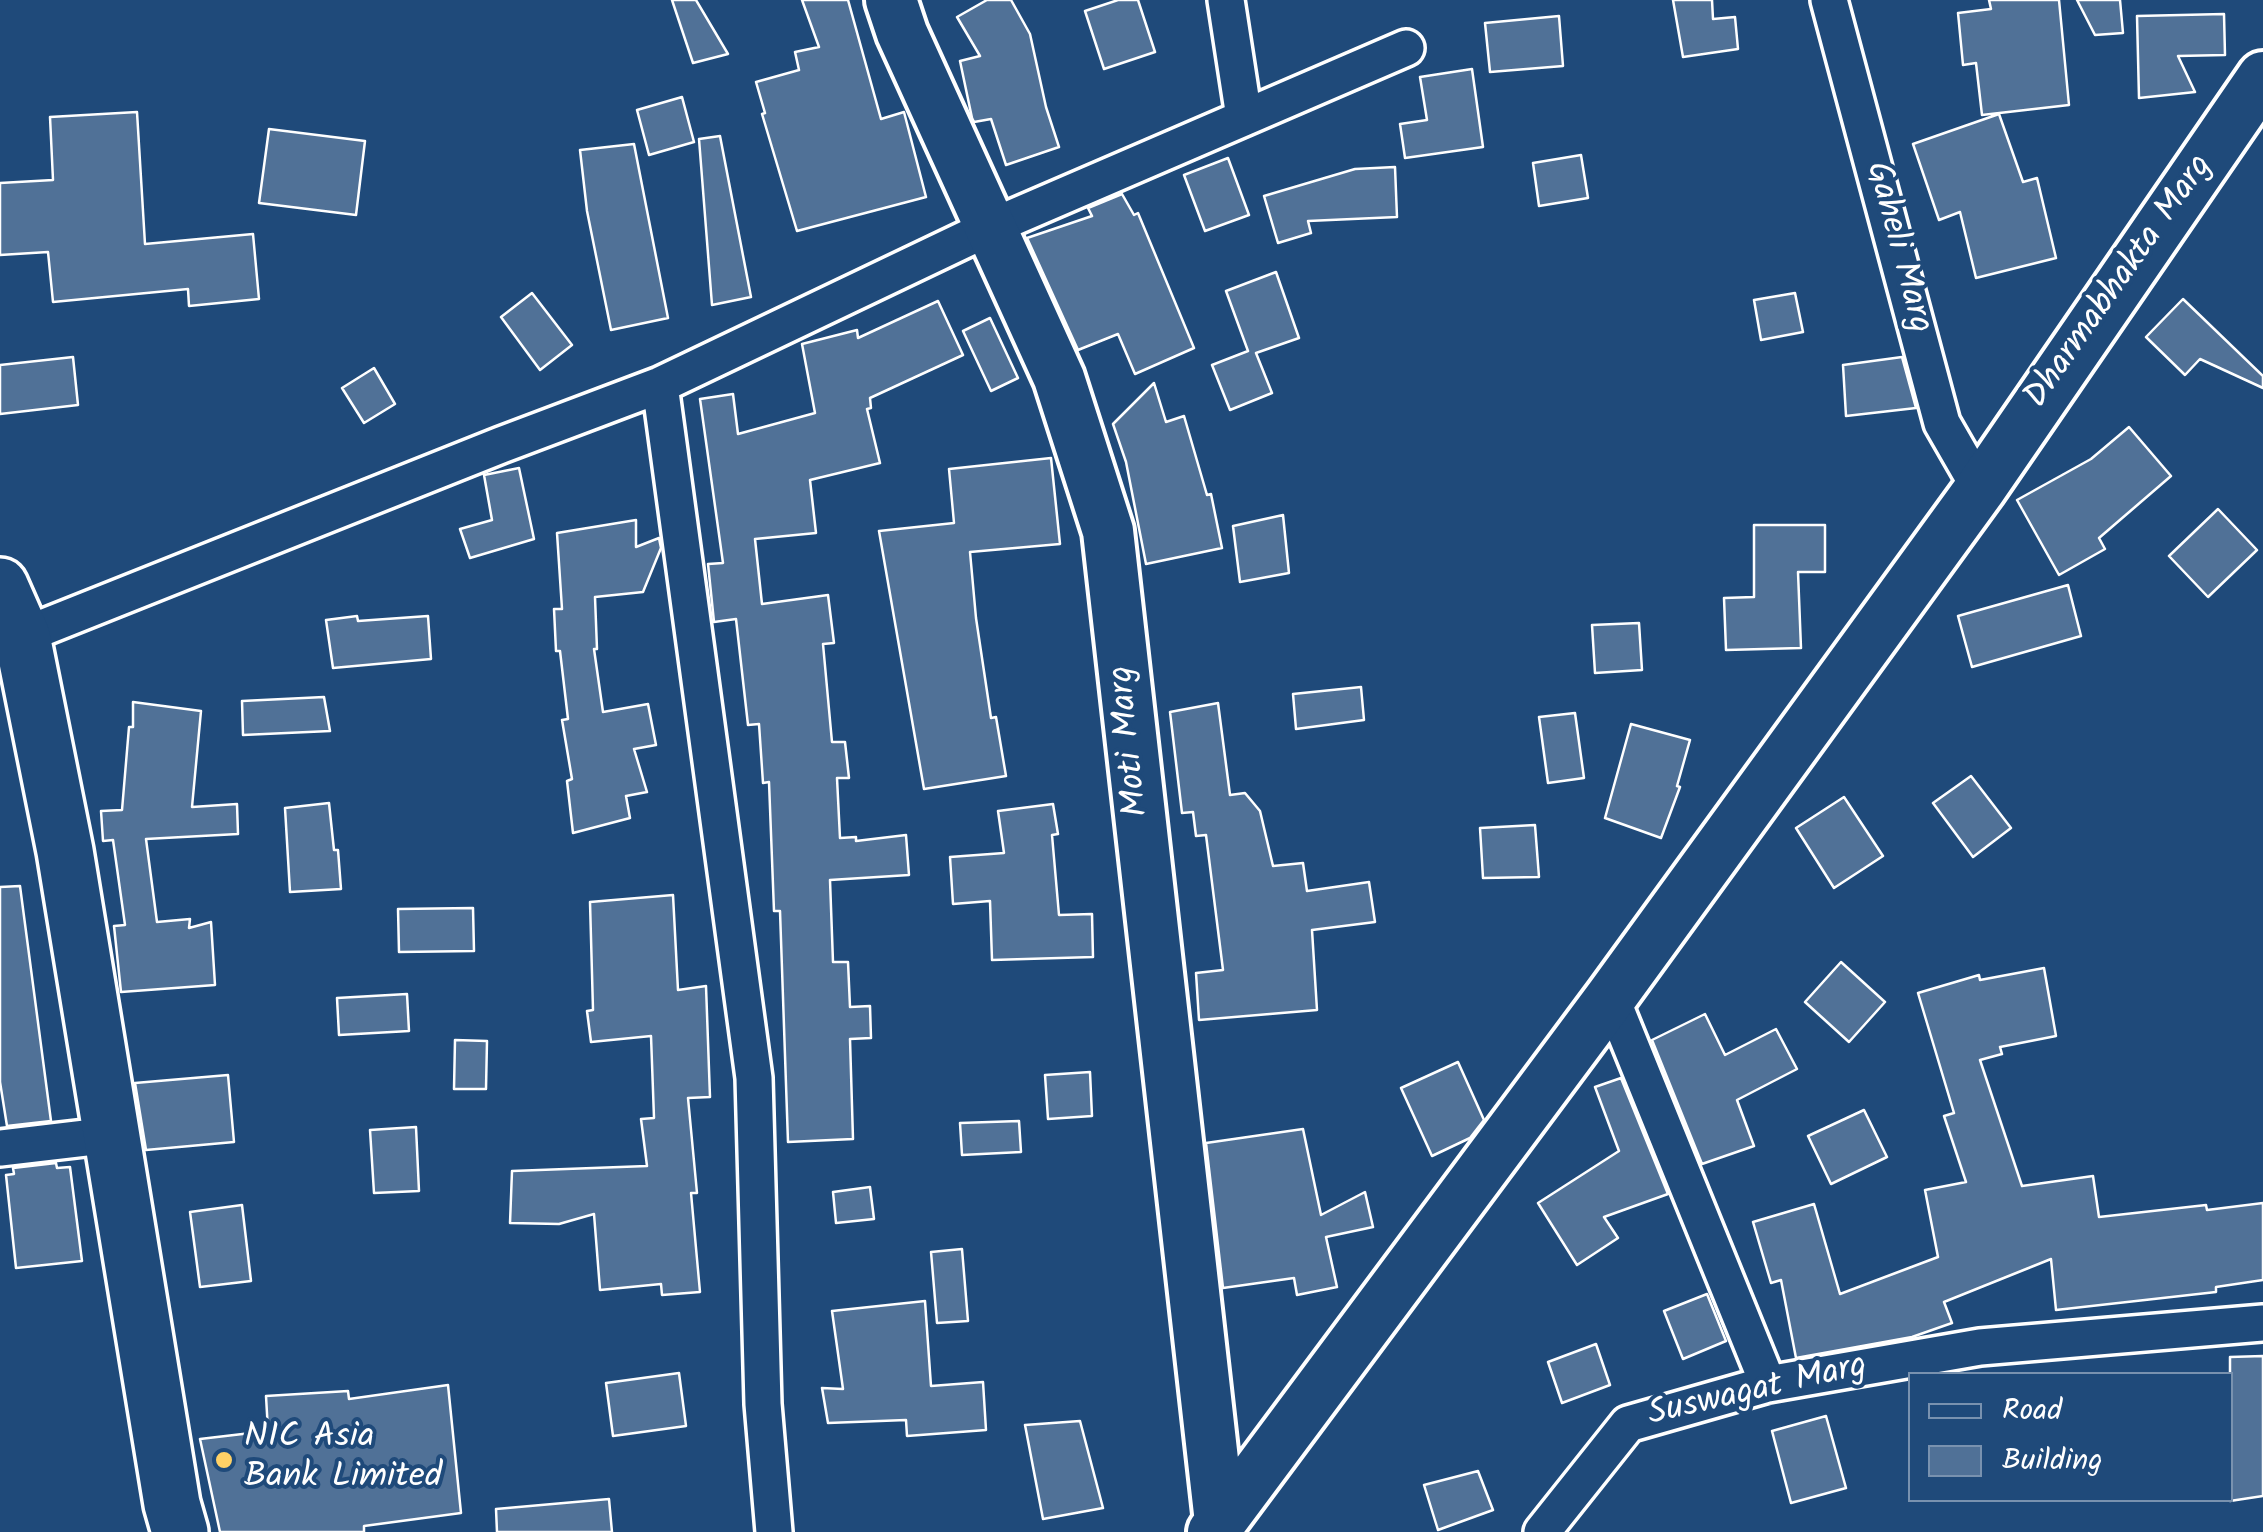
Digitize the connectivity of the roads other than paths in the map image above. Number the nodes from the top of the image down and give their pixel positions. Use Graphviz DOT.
graph roads {
  1 [pos="891,0"];
  2 [pos="1226,0"];
  3 [pos="1829,0"];
  4 [pos="1406,48"];
  5 [pos="2263,77"];
  6 [pos="1244,117"];
  7 [pos="991,227"];
  8 [pos="660,386"];
  9 [pos="1980,489"];
  10 [pos="0,586"];
  11 [pos="11,642"];
  12 [pos="1611,997"];
  13 [pos="111,1136"];
  14 [pos="0,1148"];
  15 [pos="2263,1323"];
  16 [pos="1768,1384"];
  17 [pos="1216,1527"];
  18 [pos="180,1532"];
  19 [pos="774,1532"];
  20 [pos="1542,1532"];
  1 -- 7 [label="street, Moti Marg"];
  2 -- 6 [label="street"];
  3 -- 9 [label="street, Gaheli Marg"];
  4 -- 6 [label="street"];
  5 -- 9 [label="street, Dharmabhakta Marg"];
  6 -- 7 [label="street"];
  7 -- 8 [label="street"];
  7 -- 17 [label="street, Moti Marg"];
  8 -- 11 [label="street"];
  8 -- 19 [label="street"];
  9 -- 12 [label="street, Dharmabhakta Marg"];
  10 -- 11 [label="main road"];
  11 -- 13 [label="main road"];
  12 -- 16 [label="street"];
  12 -- 17 [label="street, Dharmabhakta Marg"];
  13 -- 14 [label="street"];
  13 -- 18 [label="main road"];
  15 -- 16 [label="street, Suswagat Marg"];
  16 -- 20 [label="street, Suswagat Marg"];
}
